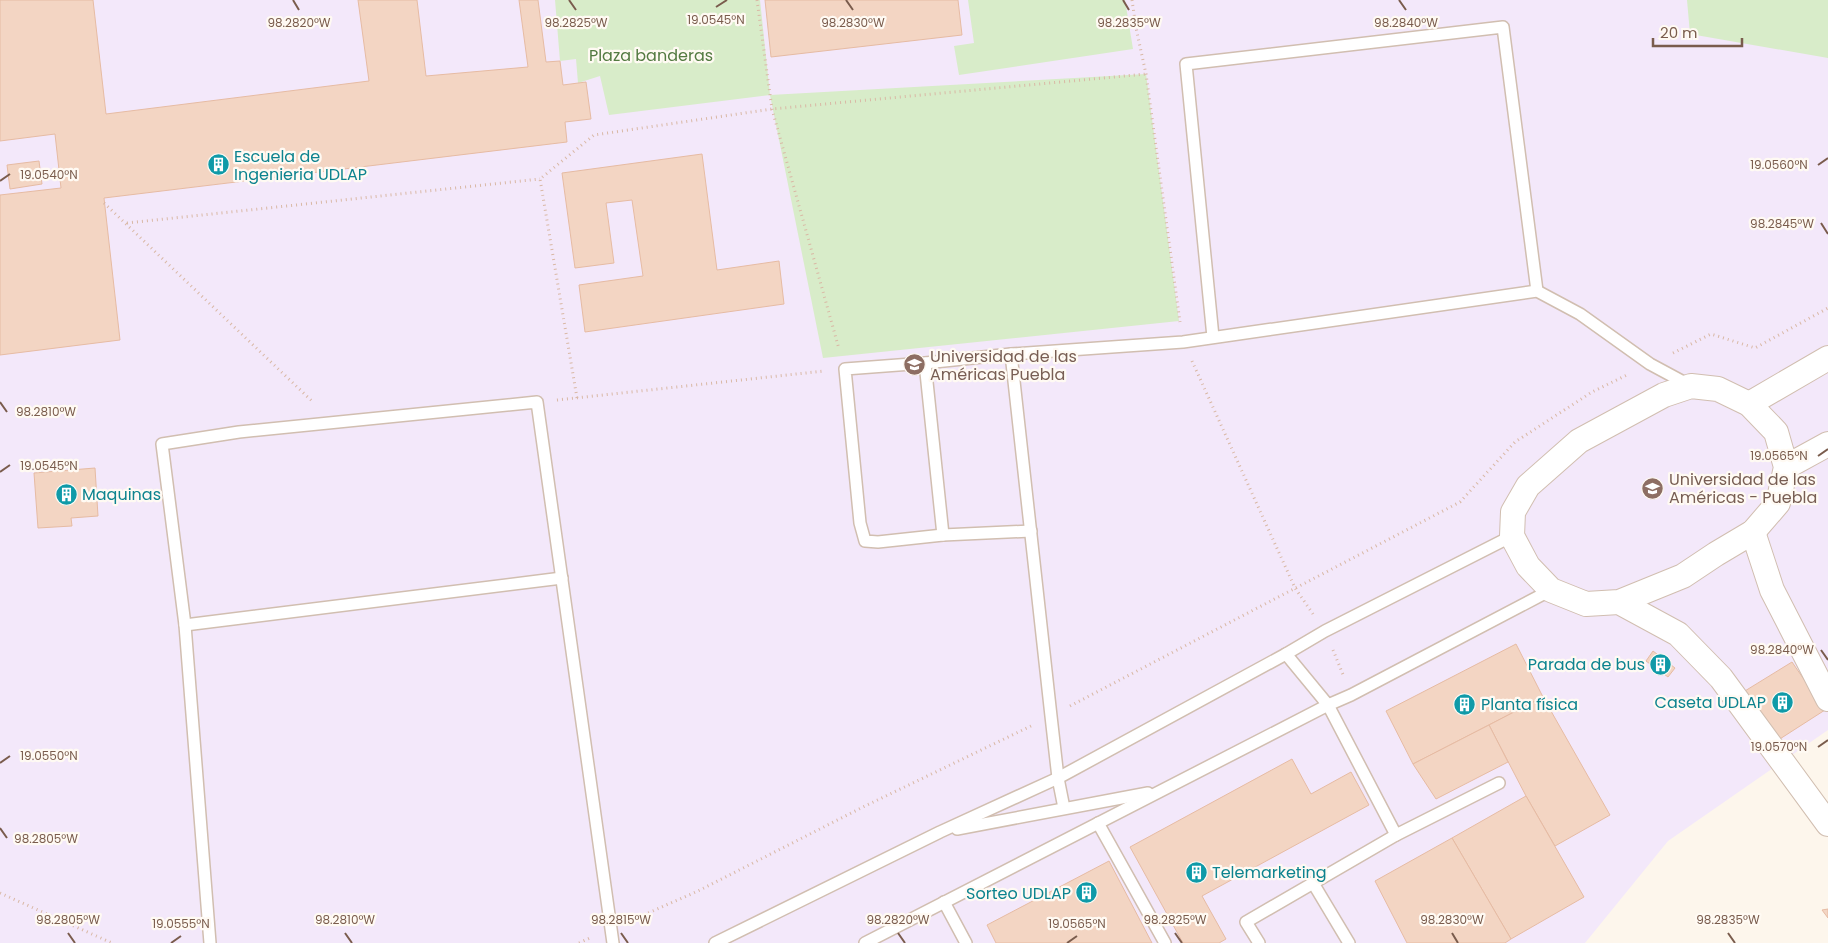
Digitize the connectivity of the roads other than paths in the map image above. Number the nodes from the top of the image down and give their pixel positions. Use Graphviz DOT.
graph roads {
  1 [pos="1537,290"];
  2 [pos="1213,337"];
  3 [pos="1010,354"];
  4 [pos="1828,358"];
  5 [pos="925,363"];
  6 [pos="1690,386"];
  7 [pos="1749,404"];
  8 [pos="1828,444"];
  9 [pos="1786,467"];
  10 [pos="1031,531"];
  11 [pos="1753,532"];
  12 [pos="943,535"];
  13 [pos="1512,536"];
  14 [pos="562,578"];
  15 [pos="1551,590"];
  16 [pos="1620,602"];
  17 [pos="185,625"];
  18 [pos="1286,654"];
  19 [pos="1828,698"];
  20 [pos="1328,705"];
  21 [pos="1058,778"];
  22 [pos="1499,783"];
  23 [pos="1162,790"];
  24 [pos="1064,808"];
  25 [pos="1825,812"];
  26 [pos="1098,823"];
  27 [pos="940,832"];
  28 [pos="1396,835"];
  29 [pos="1313,883"];
  30 [pos="944,902"];
  31 [pos="210,943"];
  32 [pos="613,943"];
  33 [pos="715,943"];
  34 [pos="865,943"];
  35 [pos="966,943"];
  36 [pos="1165,943"];
  37 [pos="1259,943"];
  38 [pos="1349,943"];
  1 -- 2 [label="lane"];
  1 -- 2 [label="lane"];
  1 -- 6 [label="lane"];
  2 -- 3 [label="lane"];
  3 -- 5 [label="lane"];
  3 -- 10 [label="lane"];
  4 -- 7 [label="street"];
  5 -- 12 [label="lane"];
  5 -- 12 [label="lane"];
  6 -- 7 [label="street"];
  6 -- 13 [label="street"];
  7 -- 9 [label="street"];
  8 -- 9 [label="street"];
  9 -- 11 [label="street"];
  10 -- 12 [label="lane"];
  10 -- 21 [label="lane"];
  11 -- 16 [label="street"];
  11 -- 19 [label="street"];
  13 -- 15 [label="street"];
  13 -- 18 [label="lane"];
  14 -- 17 [label="lane"];
  14 -- 17 [label="lane"];
  14 -- 32 [label="lane"];
  15 -- 16 [label="street"];
  15 -- 20 [label="lane"];
  16 -- 25 [label="street"];
  17 -- 31 [label="lane"];
  18 -- 20 [label="lane"];
  18 -- 21 [label="lane"];
  20 -- 23 [label="lane"];
  20 -- 28 [label="lane"];
  21 -- 24 [label="lane"];
  21 -- 27 [label="lane"];
  22 -- 28 [label="lane"];
  23 -- 24 [label="lane"];
  23 -- 26 [label="lane"];
  24 -- 27 [label="lane"];
  26 -- 30 [label="lane"];
  26 -- 36 [label="lane"];
  27 -- 33 [label="lane"];
  28 -- 29 [label="lane"];
  29 -- 37 [label="lane"];
  29 -- 38 [label="lane"];
  30 -- 34 [label="lane"];
  30 -- 35 [label="lane"];
}
